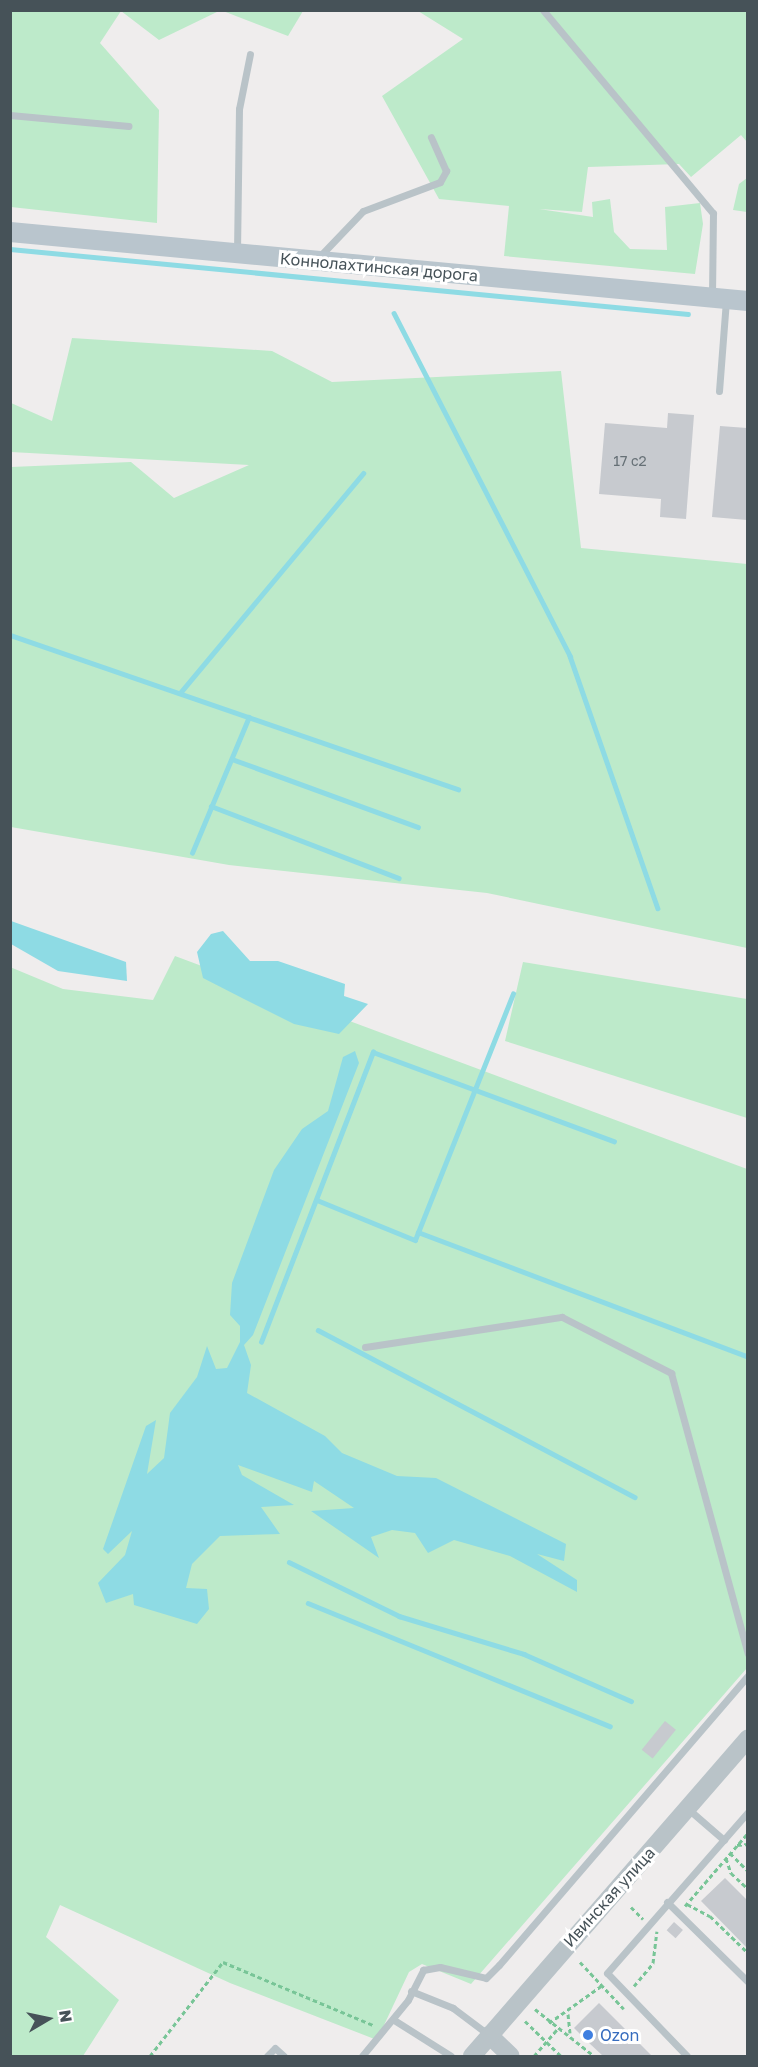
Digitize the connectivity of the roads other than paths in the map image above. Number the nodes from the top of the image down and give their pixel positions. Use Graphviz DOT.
graph roads {
  1 [pos="543,10"];
  2 [pos="250,54"];
  3 [pos="10,115"];
  4 [pos="128,126"];
  5 [pos="431,137"];
  6 [pos="10,232"];
  7 [pos="237,253"];
  8 [pos="316,261"];
  9 [pos="719,298"];
  10 [pos="747,301"];
  11 [pos="719,391"];
  12 [pos="365,1347"];
  13 [pos="747,1654"];
  14 [pos="747,1675"];
  15 [pos="747,1738"];
  16 [pos="687,1808"];
  17 [pos="747,1812"];
  18 [pos="724,1840"];
  19 [pos="667,1902"];
  20 [pos="747,1982"];
  21 [pos="411,1990"];
  22 [pos="394,2019"];
  23 [pos="489,2035"];
  24 [pos="267,2056"];
  25 [pos="284,2056"];
  26 [pos="362,2056"];
  27 [pos="451,2056"];
  28 [pos="472,2056"];
  29 [pos="511,2056"];
  30 [pos="687,2056"];
  1 -- 9 [label="lane"];
  2 -- 7 [label="lane"];
  3 -- 4 [label="lane"];
  5 -- 8 [label="lane"];
  6 -- 7 [label="main road, Коннолахтинская дорога"];
  7 -- 8 [label="main road, Коннолахтинская дорога"];
  8 -- 9 [label="main road, Коннолахтинская дорога"];
  9 -- 10 [label="main road, Коннолахтинская дорога"];
  9 -- 11 [label="lane"];
  12 -- 13 [label="lane"];
  14 -- 21 [label="lane"];
  15 -- 16 [label="street, Ивинская улица"];
  16 -- 18 [label="lane"];
  16 -- 23 [label="street, Ивинская улица"];
  17 -- 18 [label="lane"];
  18 -- 19 [label="lane"];
  19 -- 20 [label="lane"];
  19 -- 30 [label="lane"];
  21 -- 22 [label="lane"];
  21 -- 23 [label="lane"];
  22 -- 26 [label="lane"];
  22 -- 27 [label="lane"];
  23 -- 28 [label="street, Ивинская улица"];
  23 -- 29 [label="street"];
  24 -- 25 [label="lane"];
}
